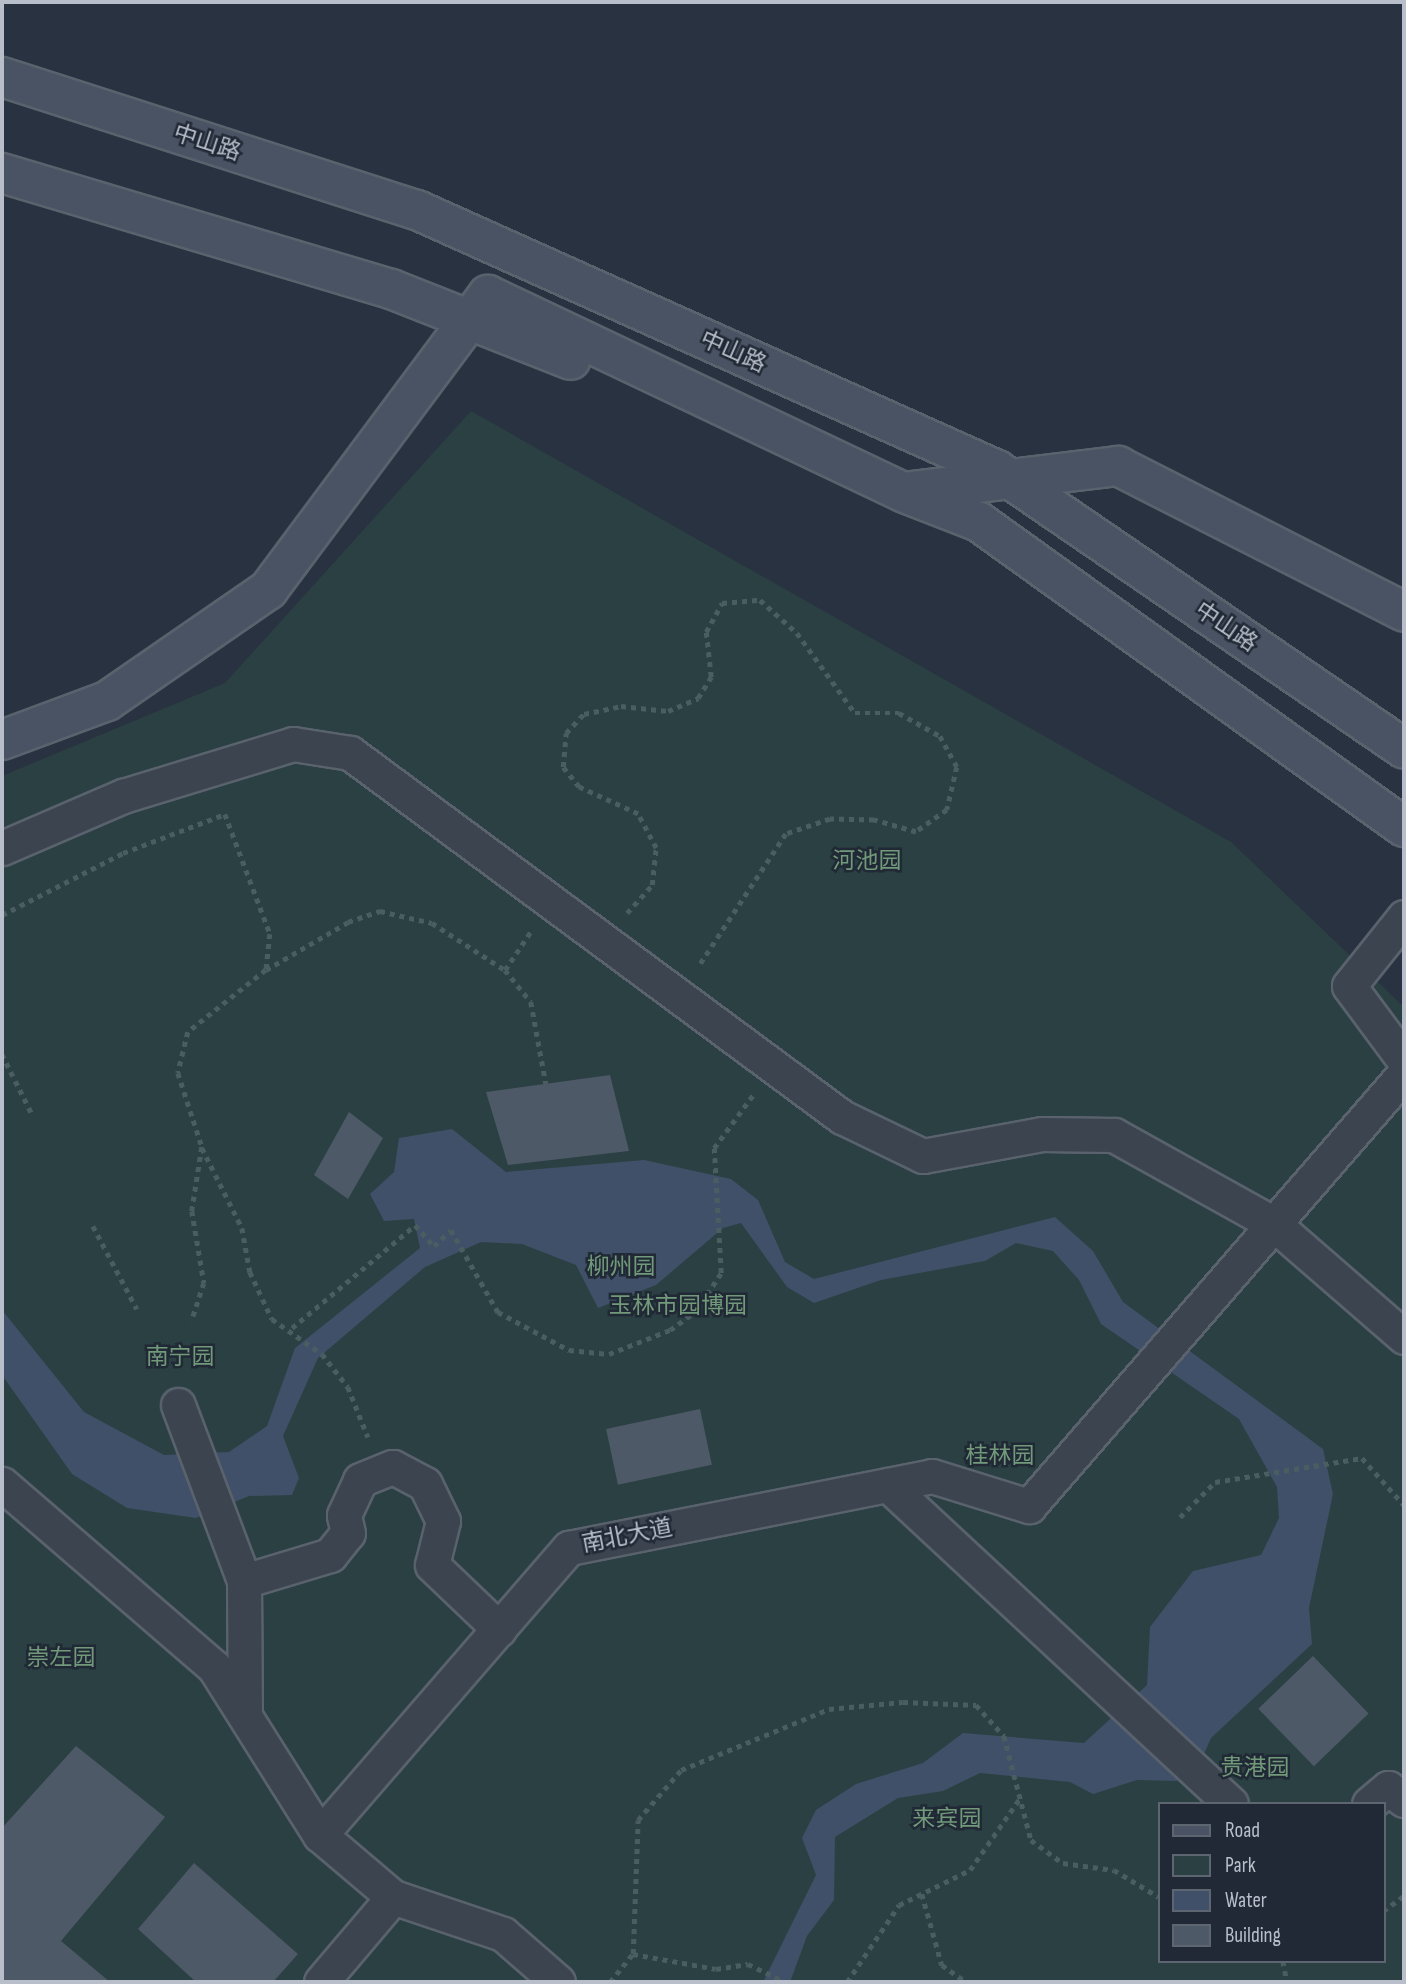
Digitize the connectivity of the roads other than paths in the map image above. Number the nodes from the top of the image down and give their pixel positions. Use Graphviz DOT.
graph roads {
  1 [pos="2,77"];
  2 [pos="2,173"];
  3 [pos="469,320"];
  4 [pos="1011,479"];
  5 [pos="903,492"];
  6 [pos="1404,612"];
  7 [pos="2,740"];
  8 [pos="1404,749"];
  9 [pos="1404,827"];
  10 [pos="2,848"];
  11 [pos="1404,917"];
  12 [pos="1404,1060"];
  13 [pos="1404,1074"];
  14 [pos="1274,1224"];
  15 [pos="1404,1337"];
  16 [pos="178,1405"];
  17 [pos="2,1484"];
  18 [pos="888,1485"];
  19 [pos="244,1581"];
  20 [pos="499,1629"];
  21 [pos="245,1716"];
  22 [pos="1404,1800"];
  23 [pos="1229,1802"];
  24 [pos="1371,1802"];
  25 [pos="320,1835"];
  26 [pos="393,1897"];
  27 [pos="321,1982"];
  28 [pos="558,1982"];
  1 -- 4 [label="main road, 中山路"];
  2 -- 3 [label="main road"];
  3 -- 5 [label="main road"];
  3 -- 7 [label="main road"];
  4 -- 5 [label="main road"];
  4 -- 6 [label="main road"];
  4 -- 8 [label="main road, 中山路"];
  5 -- 9 [label="main road"];
  10 -- 14 [label="street"];
  11 -- 12 [label="street"];
  13 -- 14 [label="street"];
  14 -- 15 [label="street"];
  14 -- 18 [label="street, 南北大道"];
  16 -- 19 [label="street"];
  17 -- 21 [label="street"];
  18 -- 20 [label="street, 南北大道"];
  18 -- 23 [label="street"];
  19 -- 20 [label="street"];
  19 -- 21 [label="street"];
  20 -- 25 [label="street, 南北大道"];
  21 -- 25 [label="street"];
  22 -- 24 [label="street"];
  25 -- 26 [label="street"];
  26 -- 27 [label="street"];
  26 -- 28 [label="street"];
}
